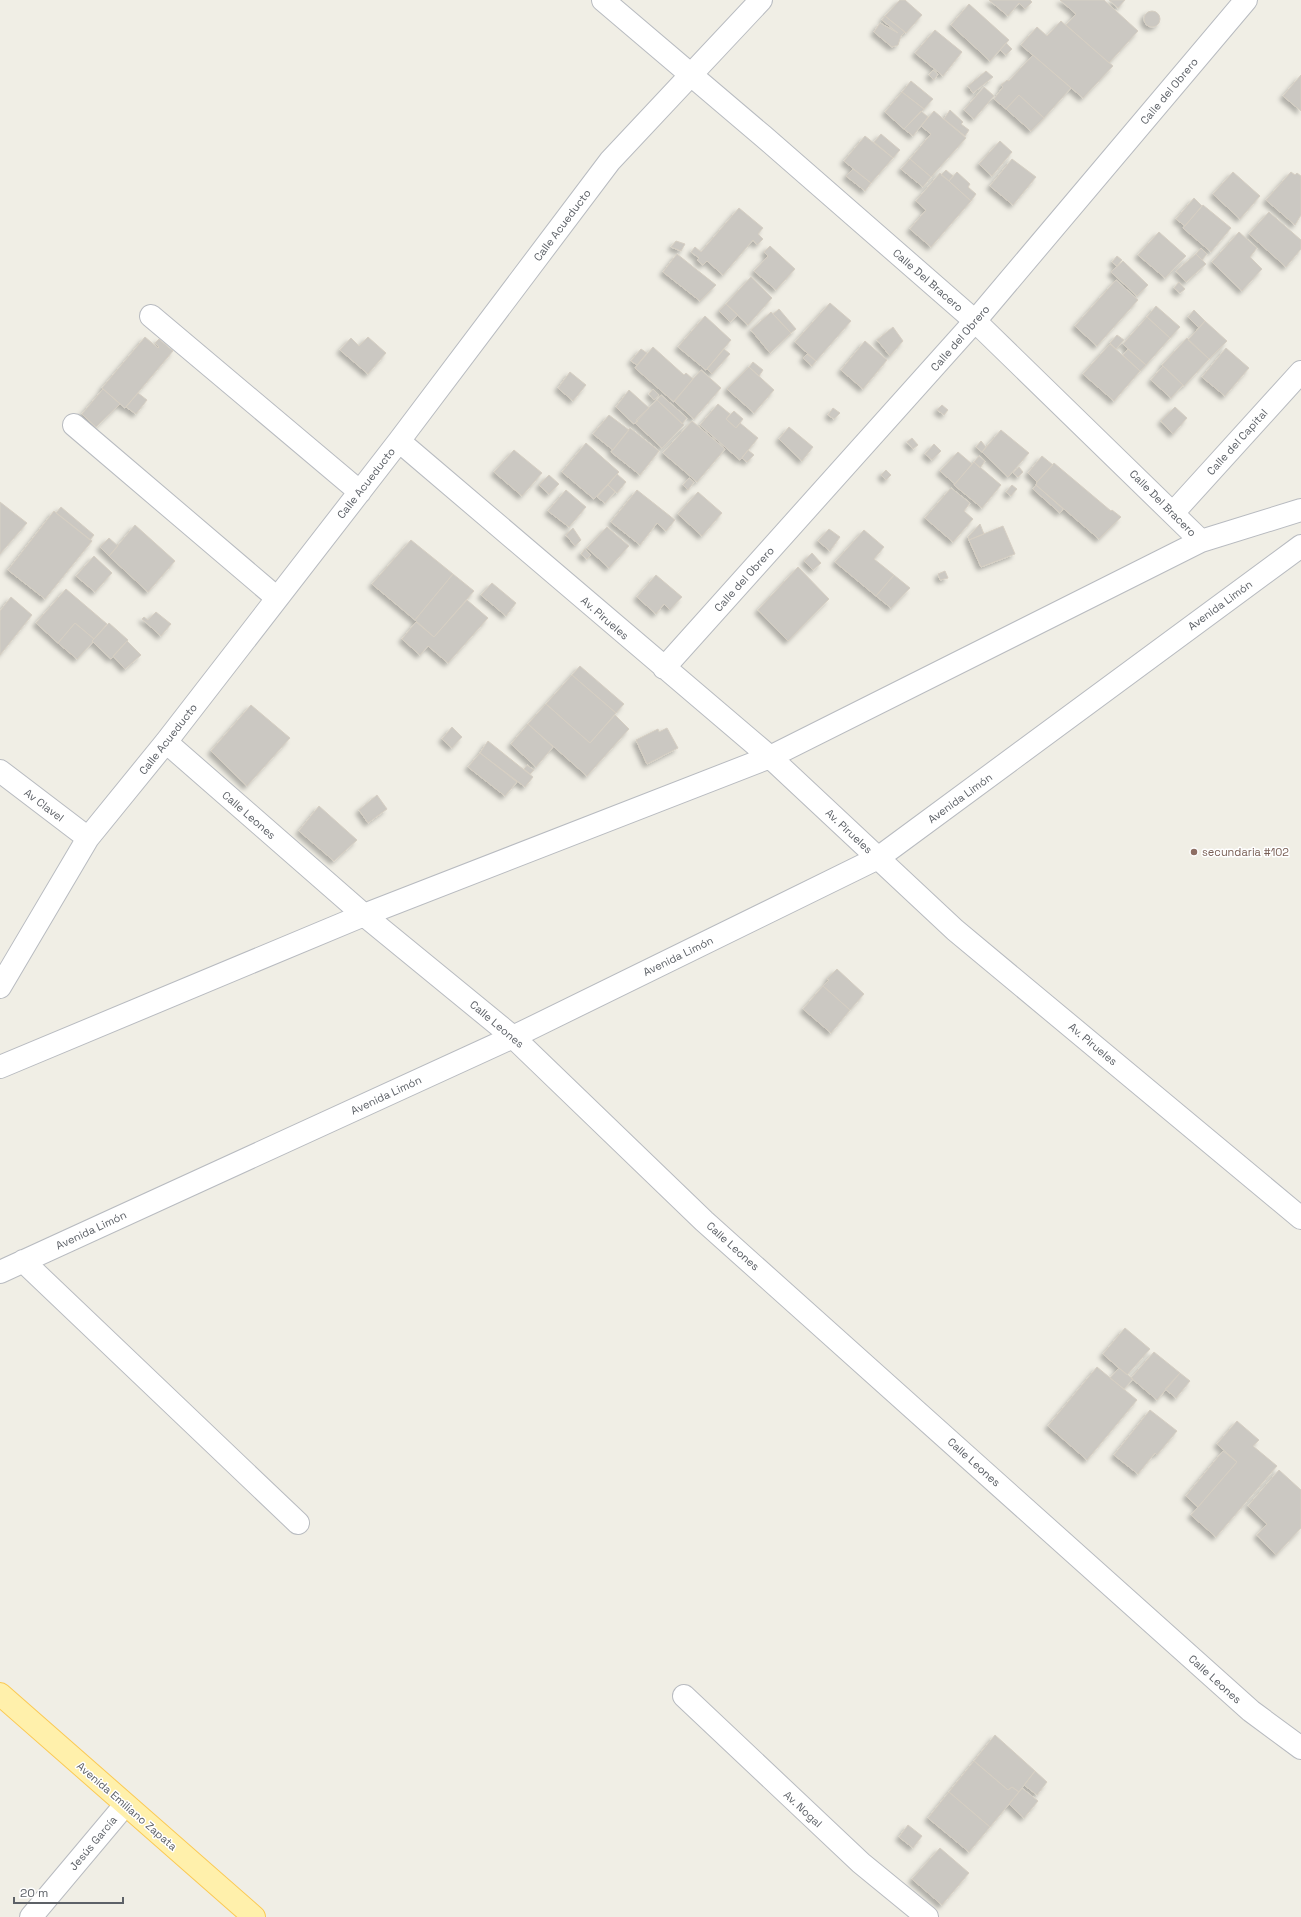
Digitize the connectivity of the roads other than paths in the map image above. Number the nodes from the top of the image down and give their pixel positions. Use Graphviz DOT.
graph roads {
  1 [pos="603,0"];
  2 [pos="761,0"];
  3 [pos="1246,0"];
  4 [pos="693,78"];
  5 [pos="151,316"];
  6 [pos="975,321"];
  7 [pos="1301,372"];
  8 [pos="74,425"];
  9 [pos="399,441"];
  10 [pos="360,492"];
  11 [pos="1301,510"];
  12 [pos="1173,513"];
  13 [pos="1201,541"];
  14 [pos="1301,546"];
  15 [pos="277,598"];
  16 [pos="664,668"];
  17 [pos="166,742"];
  18 [pos="770,757"];
  19 [pos="0,771"];
  20 [pos="88,838"];
  21 [pos="878,858"];
  22 [pos="364,915"];
  23 [pos="0,987"];
  24 [pos="513,1037"];
  25 [pos="0,1067"];
  26 [pos="1301,1218"];
  27 [pos="24,1261"];
  28 [pos="0,1272"];
  29 [pos="298,1523"];
  30 [pos="0,1694"];
  31 [pos="684,1696"];
  32 [pos="1301,1748"];
  33 [pos="125,1805"];
  34 [pos="31,1917"];
  35 [pos="254,1917"];
  36 [pos="927,1917"];
  1 -- 4 [label="street, Calle Del Bracero"];
  2 -- 4 [label="street, Calle Acueducto"];
  3 -- 6 [label="street, Calle del Obrero"];
  4 -- 6 [label="street, Calle Del Bracero"];
  4 -- 9 [label="street, Calle Acueducto"];
  5 -- 10 [label="street"];
  6 -- 12 [label="street, Calle Del Bracero"];
  6 -- 16 [label="street, Calle del Obrero"];
  7 -- 12 [label="street, Calle del Capital"];
  8 -- 15 [label="street"];
  9 -- 10 [label="street, Calle Acueducto"];
  9 -- 16 [label="street, Av. Pirueles"];
  10 -- 15 [label="street, Calle Acueducto"];
  11 -- 13 [label="street"];
  12 -- 13 [label="street, Calle Del Bracero"];
  13 -- 18 [label="street"];
  14 -- 21 [label="street, Avenida Limón"];
  15 -- 17 [label="street, Calle Acueducto"];
  16 -- 18 [label="street, Av. Pirueles"];
  17 -- 20 [label="street, Calle Acueducto"];
  17 -- 22 [label="street, Calle Leones"];
  18 -- 21 [label="street, Av. Pirueles"];
  18 -- 22 [label="street"];
  19 -- 20 [label="street, Av Clavel"];
  20 -- 23 [label="street, Calle Acueducto"];
  21 -- 24 [label="street, Avenida Limón"];
  21 -- 26 [label="street, Av. Pirueles"];
  22 -- 24 [label="street, Calle Leones"];
  22 -- 25 [label="street"];
  24 -- 27 [label="street, Avenida Limón"];
  24 -- 32 [label="street, Calle Leones"];
  27 -- 28 [label="street, Avenida Limón"];
  27 -- 29 [label="street"];
  30 -- 33 [label="main road, Avenida Emiliano Zapata"];
  31 -- 36 [label="street, Av. Nogal"];
  33 -- 34 [label="street, Jesús García"];
  33 -- 35 [label="main road, Avenida Emiliano Zapata"];
}
